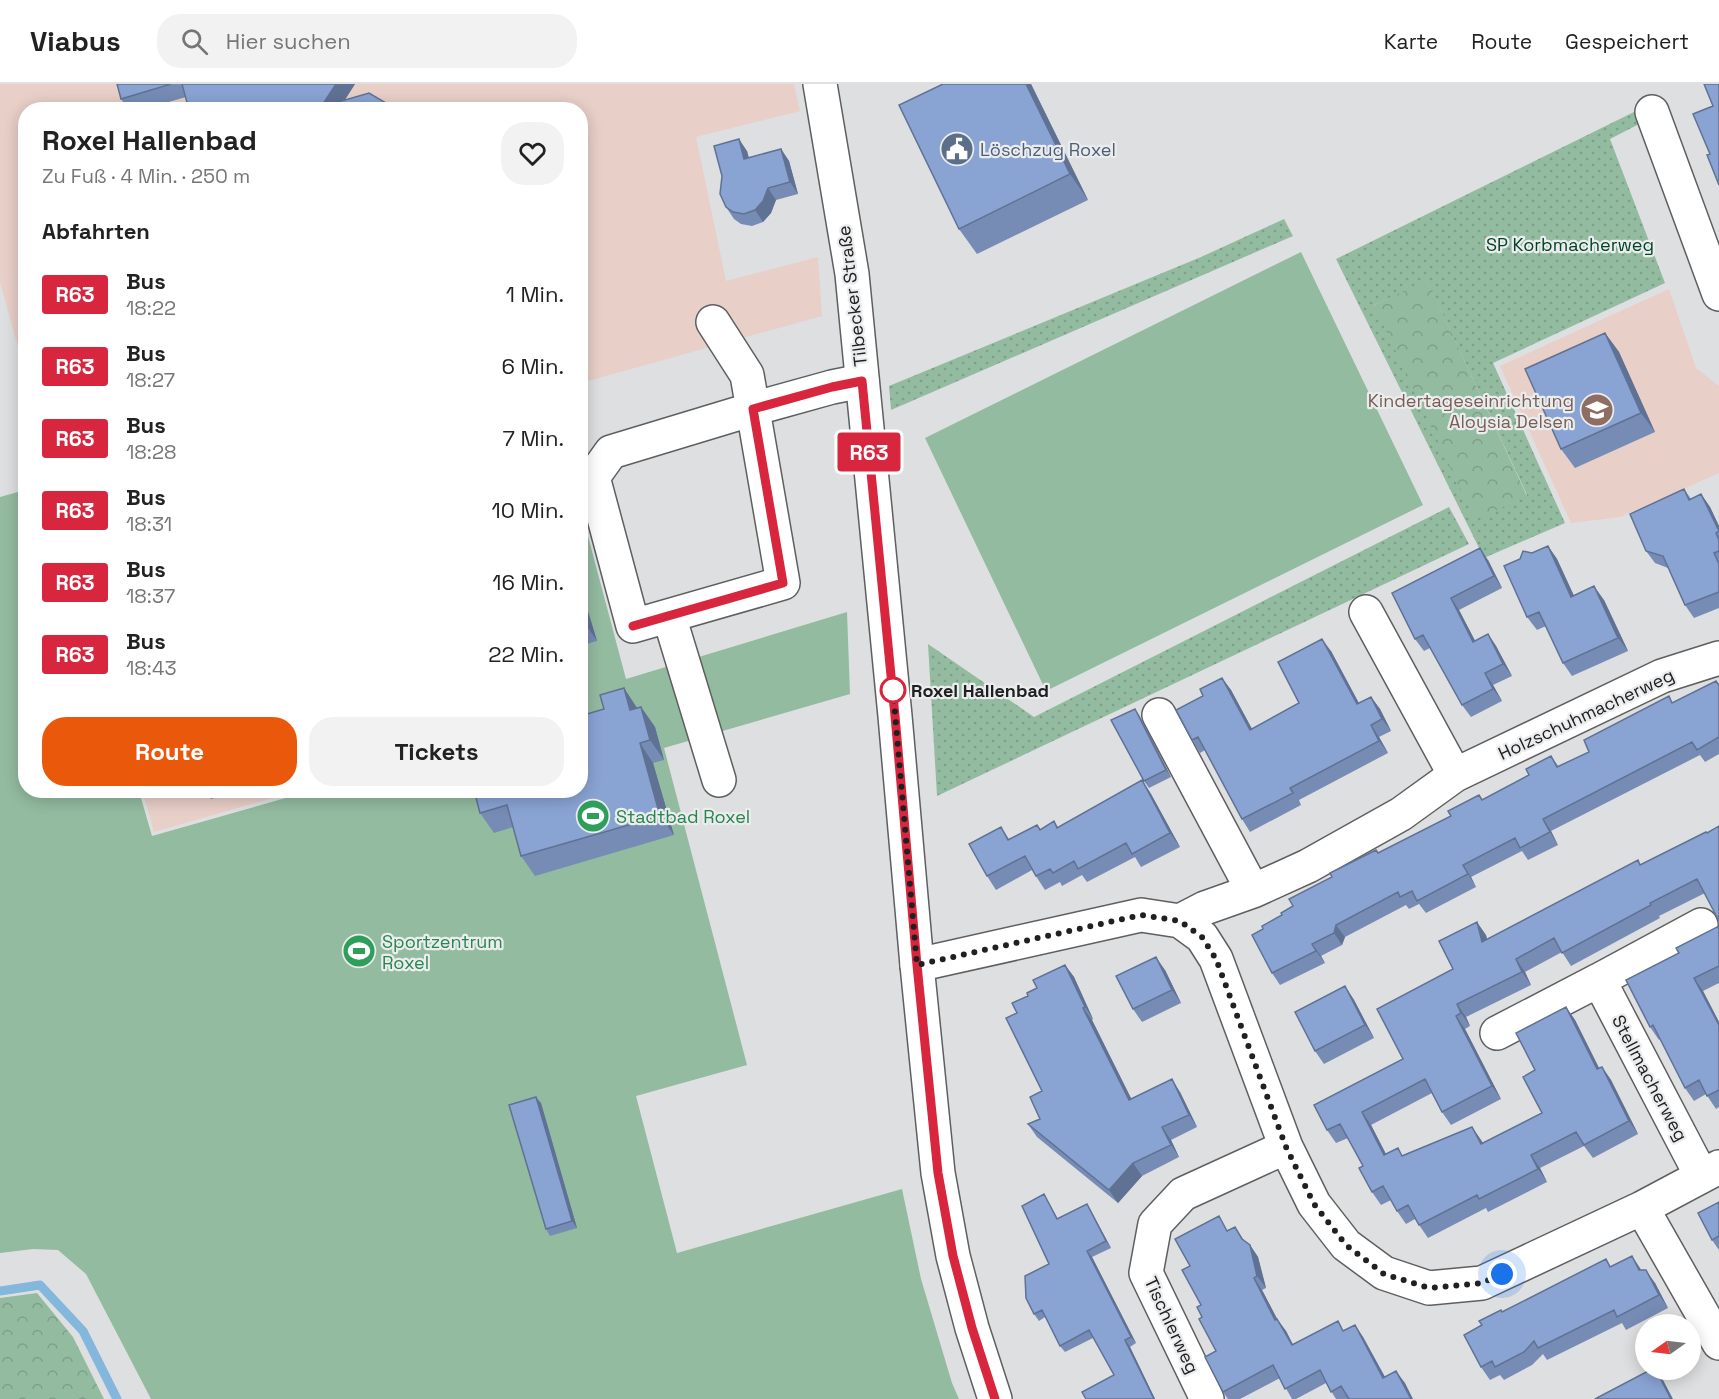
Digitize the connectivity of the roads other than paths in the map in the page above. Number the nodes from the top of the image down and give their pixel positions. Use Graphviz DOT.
graph roads {
  1 [pos="820,84"];
  2 [pos="1652,112"];
  3 [pos="1719,294"];
  4 [pos="713,322"];
  5 [pos="862,381"];
  6 [pos="753,409"];
  7 [pos="1366,612"];
  8 [pos="669,616"];
  9 [pos="1719,658"];
  10 [pos="1159,715"];
  11 [pos="1455,775"];
  12 [pos="719,780"];
  13 [pos="1253,891"];
  14 [pos="1180,921"];
  15 [pos="1701,925"];
  16 [pos="917,965"];
  17 [pos="1599,980"];
  18 [pos="1497,1034"];
  19 [pos="1286,1147"];
  20 [pos="1710,1171"];
  21 [pos="1642,1208"];
  22 [pos="1719,1343"];
  23 [pos="995,1399"];
  24 [pos="1207,1399"];
  1 -- 5 [label="street, Tilbecker Straße"];
  2 -- 3 [label="street"];
  4 -- 6 [label="street"];
  5 -- 6 [label="street"];
  5 -- 16 [label="street, Tilbecker Straße"];
  6 -- 8 [label="street"];
  6 -- 8 [label="street"];
  7 -- 11 [label="street"];
  8 -- 12 [label="street"];
  9 -- 11 [label="street, Holzschuhmacherweg"];
  10 -- 13 [label="street"];
  11 -- 13 [label="street, Holzschuhmacherweg"];
  13 -- 14 [label="street, Holzschuhmacherweg"];
  14 -- 16 [label="street"];
  14 -- 19 [label="street, Stellmacherweg"];
  15 -- 17 [label="street"];
  16 -- 23 [label="street, Tilbecker Straße"];
  17 -- 18 [label="street"];
  17 -- 20 [label="street, Stellmacherweg"];
  19 -- 21 [label="street, Stellmacherweg"];
  19 -- 24 [label="street, Tischlerweg"];
  20 -- 21 [label="street, Stellmacherweg"];
  21 -- 22 [label="street"];
}
